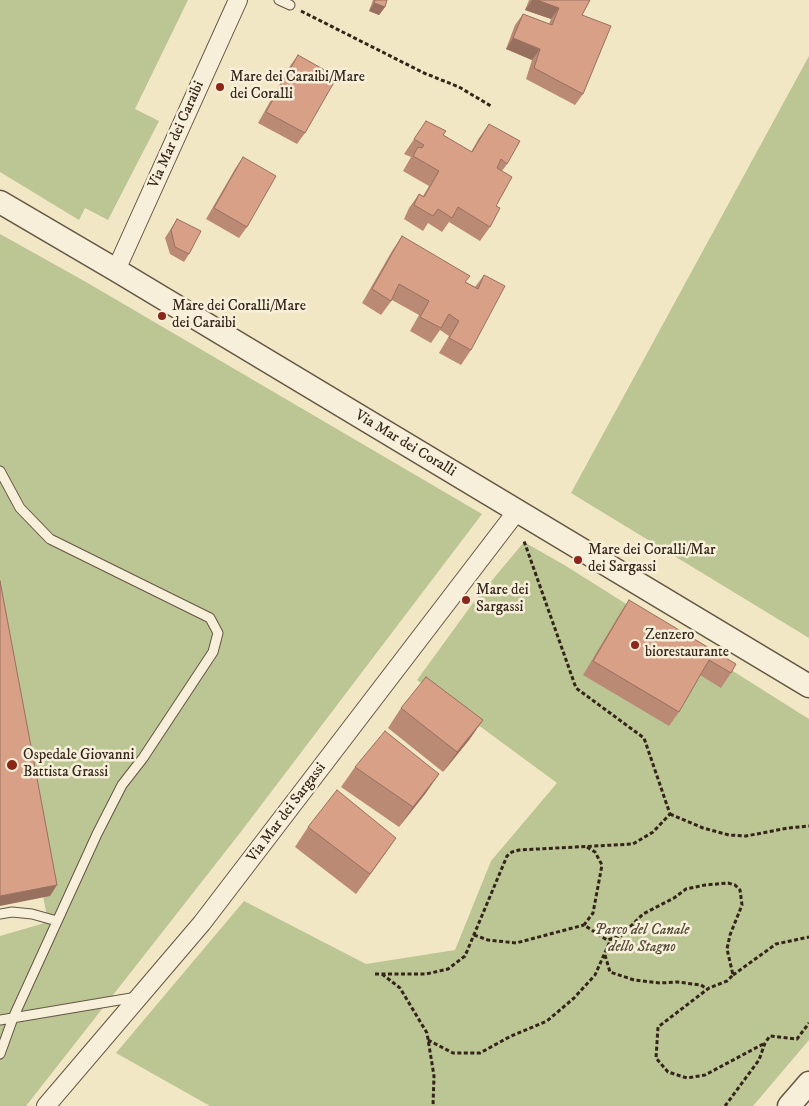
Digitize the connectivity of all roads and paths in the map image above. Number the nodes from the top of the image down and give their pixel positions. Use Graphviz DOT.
graph roads {
  1 [pos="238,0"];
  2 [pos="279,0"];
  3 [pos="290,5"];
  4 [pos="491,106"];
  5 [pos="0,202"];
  6 [pos="116,270"];
  7 [pos="0,471"];
  8 [pos="516,513"];
  9 [pos="809,686"];
  10 [pos="670,814"];
  11 [pos="809,826"];
  12 [pos="587,846"];
  13 [pos="0,914"];
  14 [pos="57,921"];
  15 [pos="584,925"];
  16 [pos="474,935"];
  17 [pos="809,937"];
  18 [pos="610,939"];
  19 [pos="605,954"];
  20 [pos="381,973"];
  21 [pos="375,974"];
  22 [pos="733,975"];
  23 [pos="707,989"];
  24 [pos="139,997"];
  25 [pos="13,1018"];
  26 [pos="0,1020"];
  27 [pos="809,1023"];
  28 [pos="428,1040"];
  29 [pos="765,1042"];
  30 [pos="0,1054"];
  31 [pos="809,1083"];
  32 [pos="46,1106"];
  33 [pos="433,1106"];
  34 [pos="725,1106"];
  35 [pos="789,1106"];
  1 -- 6 [label="street, Via Mar dei Caraibi"];
  2 -- 3 [label="lane"];
  3 -- 4 [label="path"];
  5 -- 6 [label="street, Via Mar dei Coralli"];
  6 -- 8 [label="street, Via Mar dei Coralli"];
  7 -- 14 [label="lane"];
  8 -- 9 [label="street, Via Mar dei Coralli"];
  8 -- 10 [label="path"];
  8 -- 24 [label="street, Via Mar dei Sargassi"];
  10 -- 11 [label="path"];
  10 -- 12 [label="path"];
  12 -- 15 [label="path"];
  12 -- 16 [label="path"];
  13 -- 14 [label="lane"];
  14 -- 25 [label="lane"];
  15 -- 16 [label="path"];
  15 -- 18 [label="path"];
  16 -- 20 [label="path"];
  17 -- 22 [label="path"];
  18 -- 19 [label="path"];
  18 -- 22 [label="path"];
  19 -- 23 [label="path"];
  19 -- 28 [label="path"];
  20 -- 21 [label="path"];
  20 -- 28 [label="path"];
  22 -- 23 [label="path"];
  23 -- 29 [label="path"];
  24 -- 25 [label="lane"];
  24 -- 32 [label="street, Via Mar dei Sargassi"];
  25 -- 26 [label="lane"];
  25 -- 30 [label="lane"];
  27 -- 29 [label="path"];
  28 -- 33 [label="path"];
  29 -- 34 [label="path"];
  31 -- 35 [label="street"];
}
